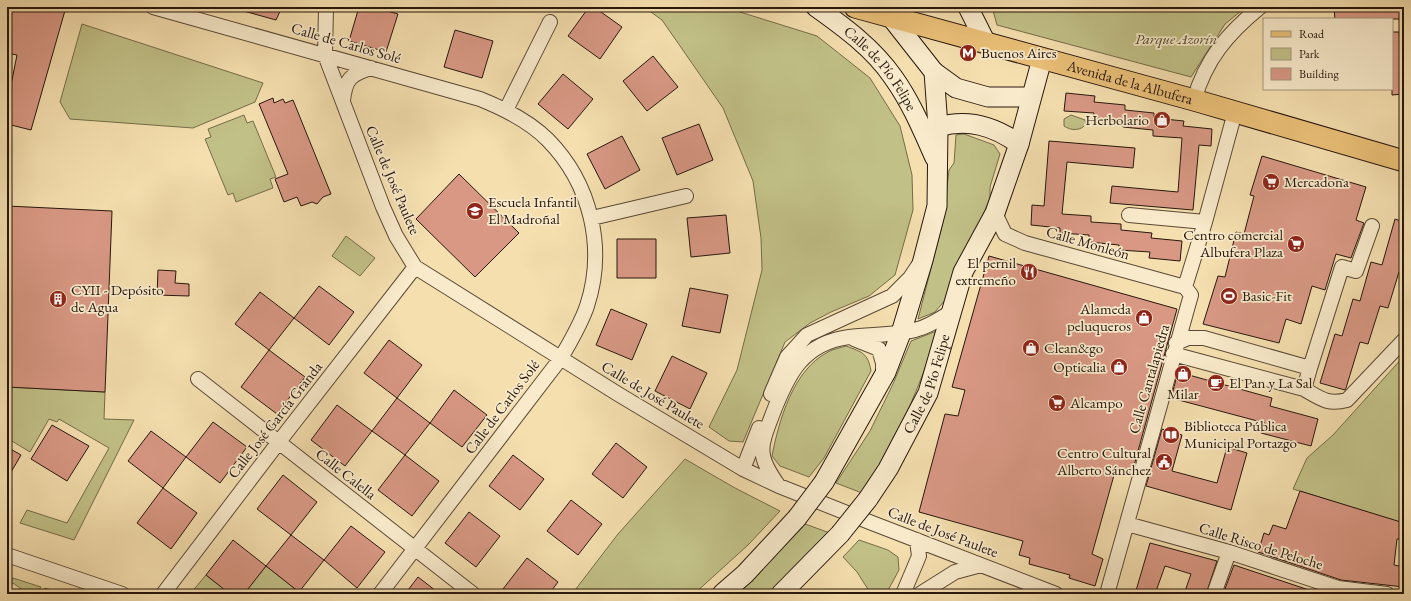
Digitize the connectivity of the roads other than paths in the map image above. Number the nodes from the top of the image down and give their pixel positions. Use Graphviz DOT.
graph roads {
  1 [pos="153,7"];
  2 [pos="326,7"];
  3 [pos="816,7"];
  4 [pos="855,7"];
  5 [pos="968,7"];
  6 [pos="1260,7"];
  7 [pos="890,12"];
  8 [pos="550,22"];
  9 [pos="986,42"];
  10 [pos="325,55"];
  11 [pos="1042,58"];
  12 [pos="371,68"];
  13 [pos="934,72"];
  14 [pos="1031,97"];
  15 [pos="1194,100"];
  16 [pos="343,101"];
  17 [pos="506,110"];
  18 [pos="1235,112"];
  19 [pos="938,127"];
  20 [pos="1019,144"];
  21 [pos="1404,161"];
  22 [pos="938,164"];
  23 [pos="686,196"];
  24 [pos="996,213"];
  25 [pos="1129,215"];
  26 [pos="592,218"];
  27 [pos="1205,222"];
  28 [pos="1372,226"];
  29 [pos="923,260"];
  30 [pos="415,267"];
  31 [pos="1185,287"];
  32 [pos="953,311"];
  33 [pos="1185,312"];
  34 [pos="900,333"];
  35 [pos="848,337"];
  36 [pos="1204,338"];
  37 [pos="1404,340"];
  38 [pos="1175,349"];
  39 [pos="561,358"];
  40 [pos="1310,368"];
  41 [pos="882,378"];
  42 [pos="198,379"];
  43 [pos="1304,389"];
  44 [pos="278,443"];
  45 [pos="743,469"];
  46 [pos="779,486"];
  47 [pos="1127,524"];
  48 [pos="917,540"];
  49 [pos="414,549"];
  50 [pos="1229,552"];
  51 [pos="7,555"];
  52 [pos="981,565"];
  53 [pos="122,594"];
  54 [pos="164,594"];
  55 [pos="380,594"];
  56 [pos="473,594"];
  57 [pos="722,594"];
  58 [pos="781,594"];
  59 [pos="903,594"];
  60 [pos="920,594"];
  61 [pos="1056,594"];
  62 [pos="1107,594"];
  63 [pos="1214,594"];
  64 [pos="1387,594"];
  1 -- 10 [label="street, Calle de Carlos Solé"];
  2 -- 10 [label="street, Calle de José Paulete"];
  3 -- 22 [label="street, Calle de Pío Felipe"];
  4 -- 7 [label="main road, Avenida de la Albufera"];
  5 -- 9 [label="street"];
  6 -- 15 [label="street"];
  7 -- 9 [label="main road, Avenida de la Albufera"];
  7 -- 13 [label="street"];
  8 -- 17 [label="street"];
  9 -- 11 [label="main road, Avenida de la Albufera"];
  10 -- 12 [label="street, Calle de Carlos Solé"];
  10 -- 16 [label="street, Calle de José Paulete"];
  11 -- 14 [label="street, Calle de Pío Felipe"];
  11 -- 15 [label="main road, Avenida de la Albufera"];
  12 -- 16 [label="street"];
  12 -- 17 [label="street, Calle de Carlos Solé"];
  13 -- 14 [label="street"];
  13 -- 19 [label="street, Calle de Pío Felipe"];
  14 -- 20 [label="street, Calle de Pío Felipe"];
  15 -- 18 [label="main road, Avenida de la Albufera"];
  16 -- 30 [label="street, Calle de José Paulete"];
  17 -- 26 [label="street, Calle de Carlos Solé"];
  18 -- 21 [label="main road, Avenida de la Albufera"];
  18 -- 27 [label="street, Calle Cantalapiedra"];
  19 -- 20 [label="street"];
  19 -- 22 [label="street, Calle de Pío Felipe"];
  20 -- 24 [label="street, Calle de Pío Felipe"];
  22 -- 29 [label="street, Calle de Pío Felipe"];
  23 -- 26 [label="street"];
  24 -- 31 [label="street, Calle Monleón"];
  24 -- 32 [label="street, Calle de Pío Felipe"];
  25 -- 27 [label="street"];
  26 -- 39 [label="street, Calle de Carlos Solé"];
  27 -- 31 [label="street, Calle Cantalapiedra"];
  28 -- 40 [label="street"];
  29 -- 34 [label="street, Calle de Pío Felipe"];
  29 -- 45 [label="street"];
  30 -- 39 [label="street, Calle de José Paulete"];
  30 -- 44 [label="street, Calle José García Granda"];
  31 -- 33 [label="street, Calle Cantalapiedra"];
  32 -- 34 [label="street"];
  32 -- 58 [label="street, Calle de Pío Felipe, bridge"];
  33 -- 36 [label="street"];
  33 -- 38 [label="street, Calle Cantalapiedra"];
  34 -- 35 [label="street"];
  34 -- 41 [label="street, Calle de Pío Felipe"];
  35 -- 41 [label="street"];
  35 -- 46 [label="street"];
  36 -- 38 [label="street"];
  36 -- 40 [label="street"];
  37 -- 43 [label="street"];
  38 -- 43 [label="street"];
  38 -- 47 [label="street, Calle Cantalapiedra"];
  39 -- 45 [label="street, Calle de José Paulete"];
  39 -- 49 [label="street, Calle de Carlos Solé"];
  40 -- 43 [label="street"];
  41 -- 57 [label="street, Calle de Pío Felipe, bridge"];
  42 -- 44 [label="street, Calle Calella"];
  44 -- 49 [label="street, Calle Calella"];
  44 -- 54 [label="street, Calle José García Granda"];
  45 -- 46 [label="street, Calle de José Paulete"];
  46 -- 48 [label="street, Calle de José Paulete"];
  47 -- 50 [label="street, Calle Risco de Peloche"];
  47 -- 62 [label="street, Calle Cantalapiedra"];
  48 -- 52 [label="street, Calle de José Paulete"];
  48 -- 59 [label="street"];
  49 -- 55 [label="street, Calle de Carlos Solé"];
  49 -- 56 [label="street, Calle Calella"];
  50 -- 63 [label="street"];
  50 -- 64 [label="street, Calle Risco de Peloche"];
  51 -- 53 [label="street"];
  52 -- 60 [label="street"];
  52 -- 61 [label="street, Calle de José Paulete"];
}
